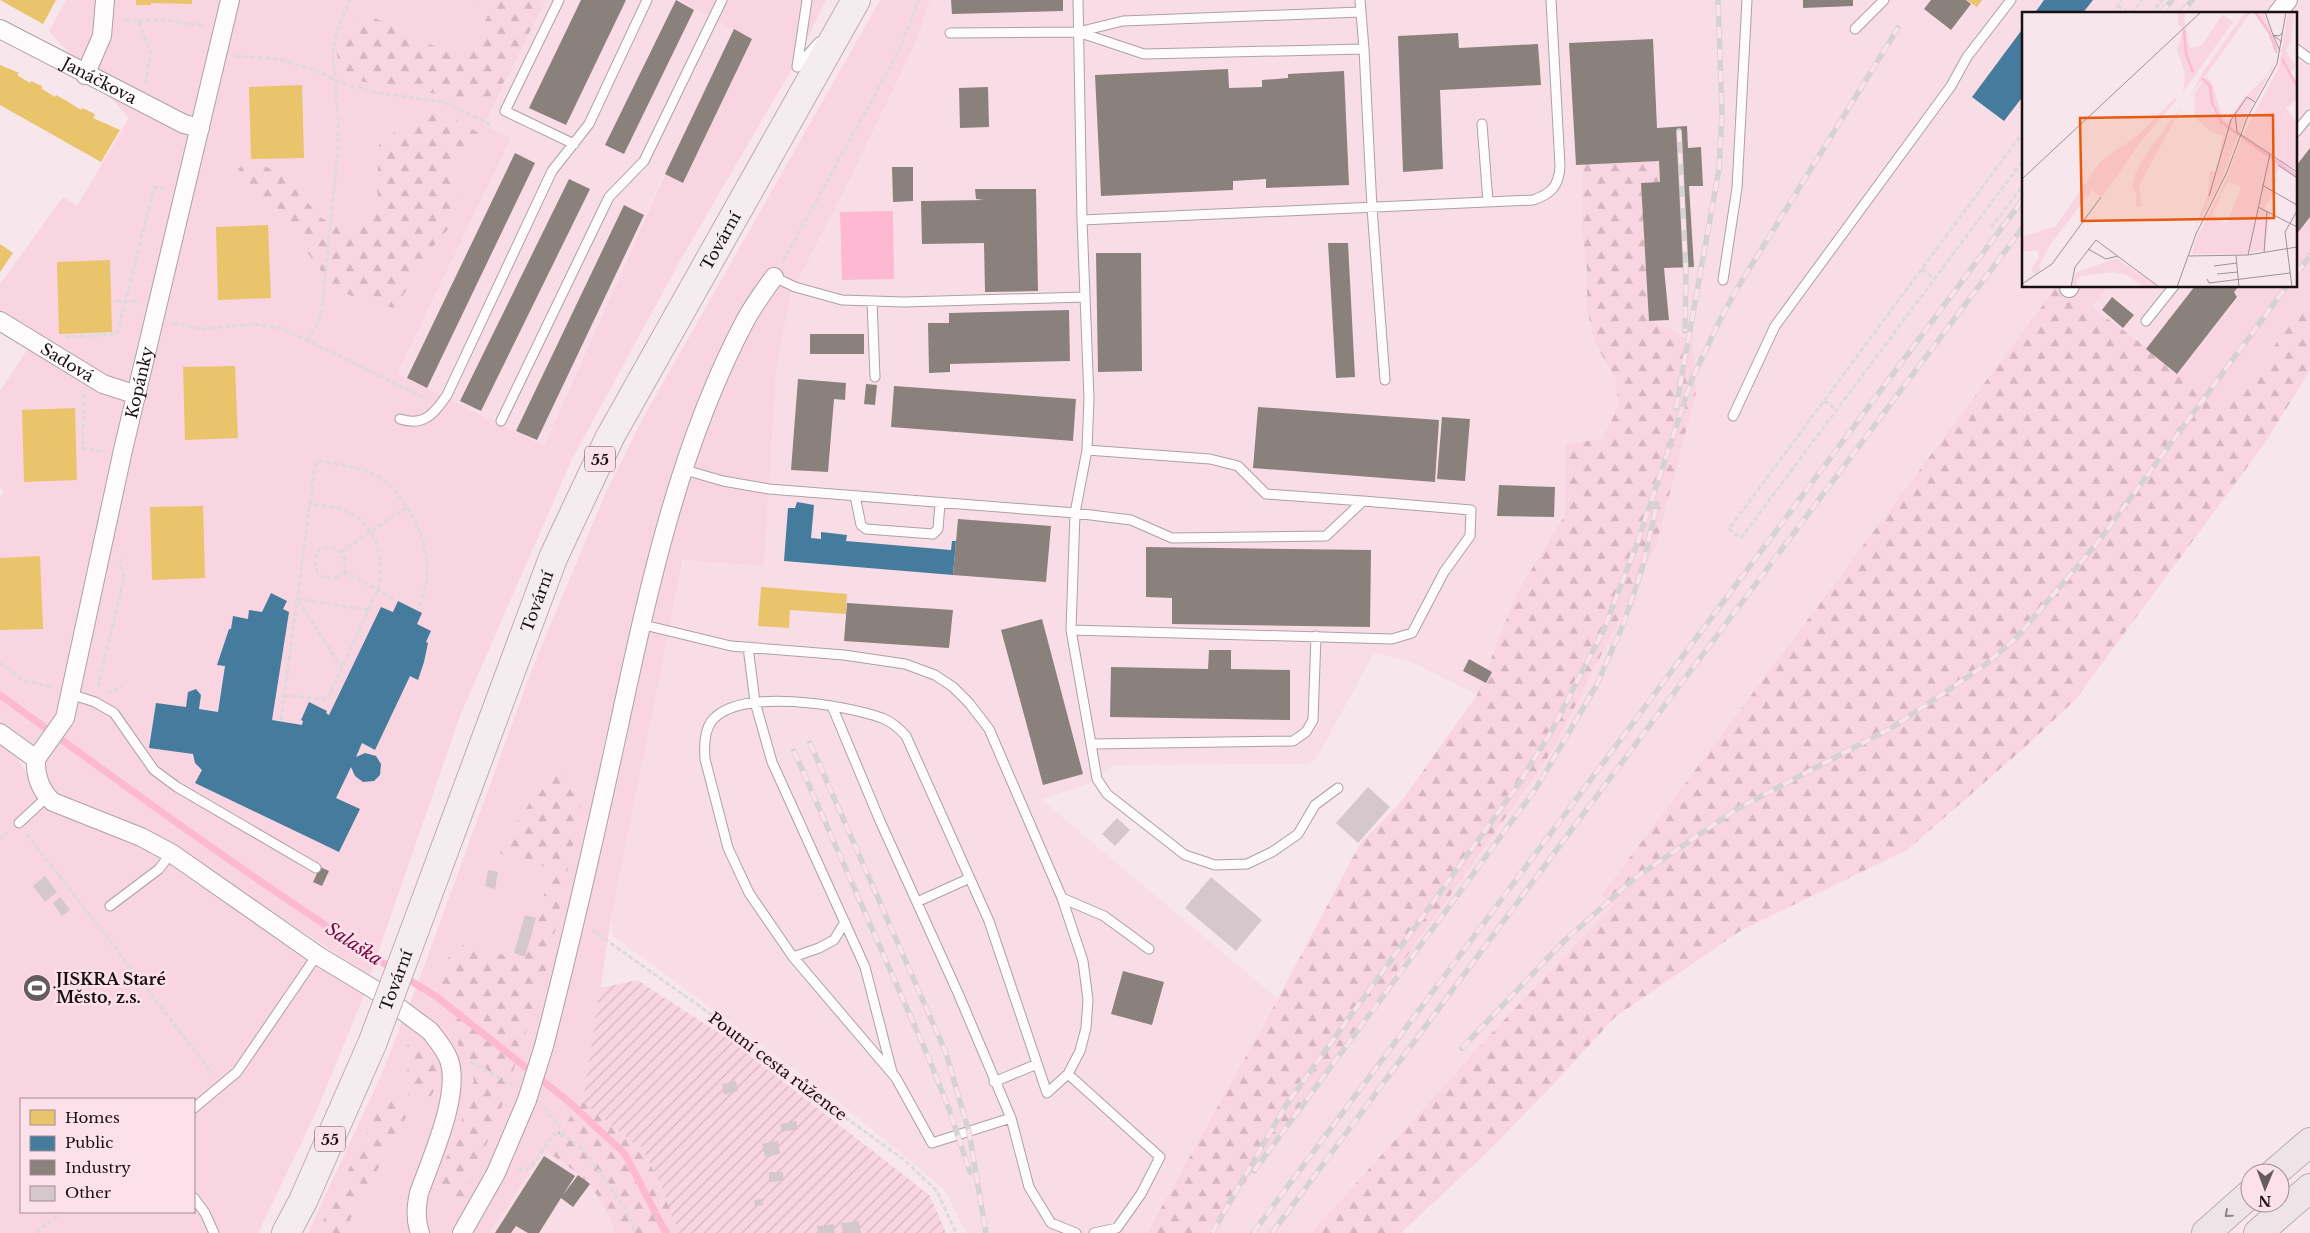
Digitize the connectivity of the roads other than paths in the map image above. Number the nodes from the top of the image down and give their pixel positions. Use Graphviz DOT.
graph roads {
  1 [pos="105,0"];
  2 [pos="230,0"];
  3 [pos="559,0"];
  4 [pos="647,0"];
  5 [pos="722,0"];
  6 [pos="807,0"];
  7 [pos="1078,0"];
  8 [pos="1360,0"];
  9 [pos="1551,0"];
  10 [pos="1747,0"];
  11 [pos="1884,0"];
  12 [pos="2011,0"];
  13 [pos="2288,0"];
  14 [pos="855,1"];
  15 [pos="1361,12"];
  16 [pos="2279,12"];
  17 [pos="0,29"];
  18 [pos="1856,29"];
  19 [pos="1078,32"];
  20 [pos="950,33"];
  21 [pos="1364,49"];
  22 [pos="2298,50"];
  23 [pos="2310,59"];
  24 [pos="86,75"];
  25 [pos="2310,115"];
  26 [pos="1482,124"];
  27 [pos="200,128"];
  28 [pos="2298,130"];
  29 [pos="574,144"];
  30 [pos="1488,202"];
  31 [pos="1372,208"];
  32 [pos="1082,220"];
  33 [pos="774,277"];
  34 [pos="1723,280"];
  35 [pos="2172,288"];
  36 [pos="1085,298"];
  37 [pos="872,301"];
  38 [pos="0,321"];
  39 [pos="2146,321"];
  40 [pos="875,376"];
  41 [pos="1385,380"];
  42 [pos="137,396"];
  43 [pos="1732,416"];
  44 [pos="400,419"];
  45 [pos="501,421"];
  46 [pos="1087,450"];
  47 [pos="685,470"];
  48 [pos="855,496"];
  49 [pos="1363,502"];
  50 [pos="940,503"];
  51 [pos="1075,513"];
  52 [pos="640,624"];
  53 [pos="1071,630"];
  54 [pos="1316,636"];
  55 [pos="748,647"];
  56 [pos="70,692"];
  57 [pos="755,702"];
  58 [pos="832,706"];
  59 [pos="0,733"];
  60 [pos="1091,744"];
  61 [pos="36,759"];
  62 [pos="1338,788"];
  63 [pos="47,797"];
  64 [pos="18,823"];
  65 [pos="171,853"];
  66 [pos="316,868"];
  67 [pos="970,878"];
  68 [pos="1062,898"];
  69 [pos="917,902"];
  70 [pos="110,906"];
  71 [pos="845,922"];
  72 [pos="1149,949"];
  73 [pos="317,955"];
  74 [pos="793,957"];
  75 [pos="1037,1064"];
  76 [pos="1068,1074"];
  77 [pos="893,1075"];
  78 [pos="994,1082"];
  79 [pos="195,1107"];
  80 [pos="1011,1118"];
  81 [pos="2310,1142"];
  82 [pos="2286,1163"];
  83 [pos="2310,1188"];
  84 [pos="195,1199"];
  85 [pos="2240,1203"];
  86 [pos="214,1233"];
  87 [pos="286,1233"];
  88 [pos="420,1233"];
  89 [pos="462,1233"];
  90 [pos="1076,1233"];
  91 [pos="1094,1233"];
  92 [pos="2206,1233"];
  93 [pos="2258,1233"];
  1 -- 24 [label="street"];
  2 -- 27 [label="street, Kopánky"];
  3 -- 29 [label="lane"];
  4 -- 29 [label="lane"];
  5 -- 45 [label="lane"];
  6 -- 14 [label="lane"];
  7 -- 19 [label="lane"];
  8 -- 15 [label="lane"];
  9 -- 30 [label="lane"];
  10 -- 34 [label="lane"];
  11 -- 18 [label="lane"];
  12 -- 43 [label="lane"];
  13 -- 16 [label="street"];
  14 -- 87 [label="main road, Tovární / 55, bridge"];
  15 -- 19 [label="lane"];
  15 -- 21 [label="lane"];
  17 -- 24 [label="street, Janáčkova"];
  19 -- 20 [label="lane"];
  19 -- 21 [label="lane"];
  19 -- 32 [label="lane"];
  21 -- 31 [label="lane"];
  22 -- 23 [label="lane"];
  24 -- 27 [label="street, Janáčkova"];
  25 -- 28 [label="lane"];
  26 -- 30 [label="lane"];
  27 -- 42 [label="street, Kopánky"];
  29 -- 44 [label="lane"];
  30 -- 31 [label="lane"];
  31 -- 32 [label="lane"];
  31 -- 41 [label="lane"];
  32 -- 36 [label="lane"];
  33 -- 37 [label="lane"];
  33 -- 47 [label="street"];
  35 -- 39 [label="lane"];
  36 -- 37 [label="lane"];
  36 -- 46 [label="lane"];
  37 -- 40 [label="lane"];
  38 -- 42 [label="street, Sadová"];
  42 -- 56 [label="street, Kopánky"];
  46 -- 49 [label="lane"];
  46 -- 51 [label="lane"];
  47 -- 48 [label="lane"];
  47 -- 52 [label="street"];
  48 -- 50 [label="lane"];
  48 -- 50 [label="lane"];
  49 -- 51 [label="lane"];
  49 -- 54 [label="lane"];
  50 -- 51 [label="lane"];
  51 -- 53 [label="lane"];
  52 -- 55 [label="lane"];
  52 -- 89 [label="street, bridge"];
  53 -- 54 [label="lane"];
  53 -- 60 [label="lane"];
  54 -- 60 [label="lane"];
  55 -- 57 [label="lane"];
  55 -- 68 [label="lane"];
  56 -- 61 [label="street, Kopánky"];
  56 -- 66 [label="lane"];
  57 -- 58 [label="lane"];
  57 -- 71 [label="lane"];
  57 -- 74 [label="lane"];
  58 -- 67 [label="lane"];
  58 -- 69 [label="lane"];
  59 -- 61 [label="street"];
  60 -- 62 [label="lane"];
  61 -- 63 [label="street"];
  63 -- 64 [label="lane"];
  63 -- 65 [label="street"];
  65 -- 70 [label="lane"];
  65 -- 73 [label="street"];
  67 -- 69 [label="lane"];
  67 -- 75 [label="lane"];
  68 -- 72 [label="lane"];
  68 -- 76 [label="lane"];
  69 -- 78 [label="lane"];
  71 -- 74 [label="lane"];
  71 -- 77 [label="lane"];
  73 -- 79 [label="lane"];
  73 -- 88 [label="street"];
  74 -- 77 [label="lane"];
  75 -- 76 [label="lane"];
  75 -- 78 [label="lane"];
  76 -- 91 [label="lane"];
  77 -- 80 [label="lane"];
  78 -- 80 [label="lane"];
  80 -- 90 [label="lane"];
  81 -- 82 [label="highway"];
  83 -- 93 [label="highway"];
  84 -- 86 [label="lane"];
  85 -- 92 [label="highway, one-way"];
}
